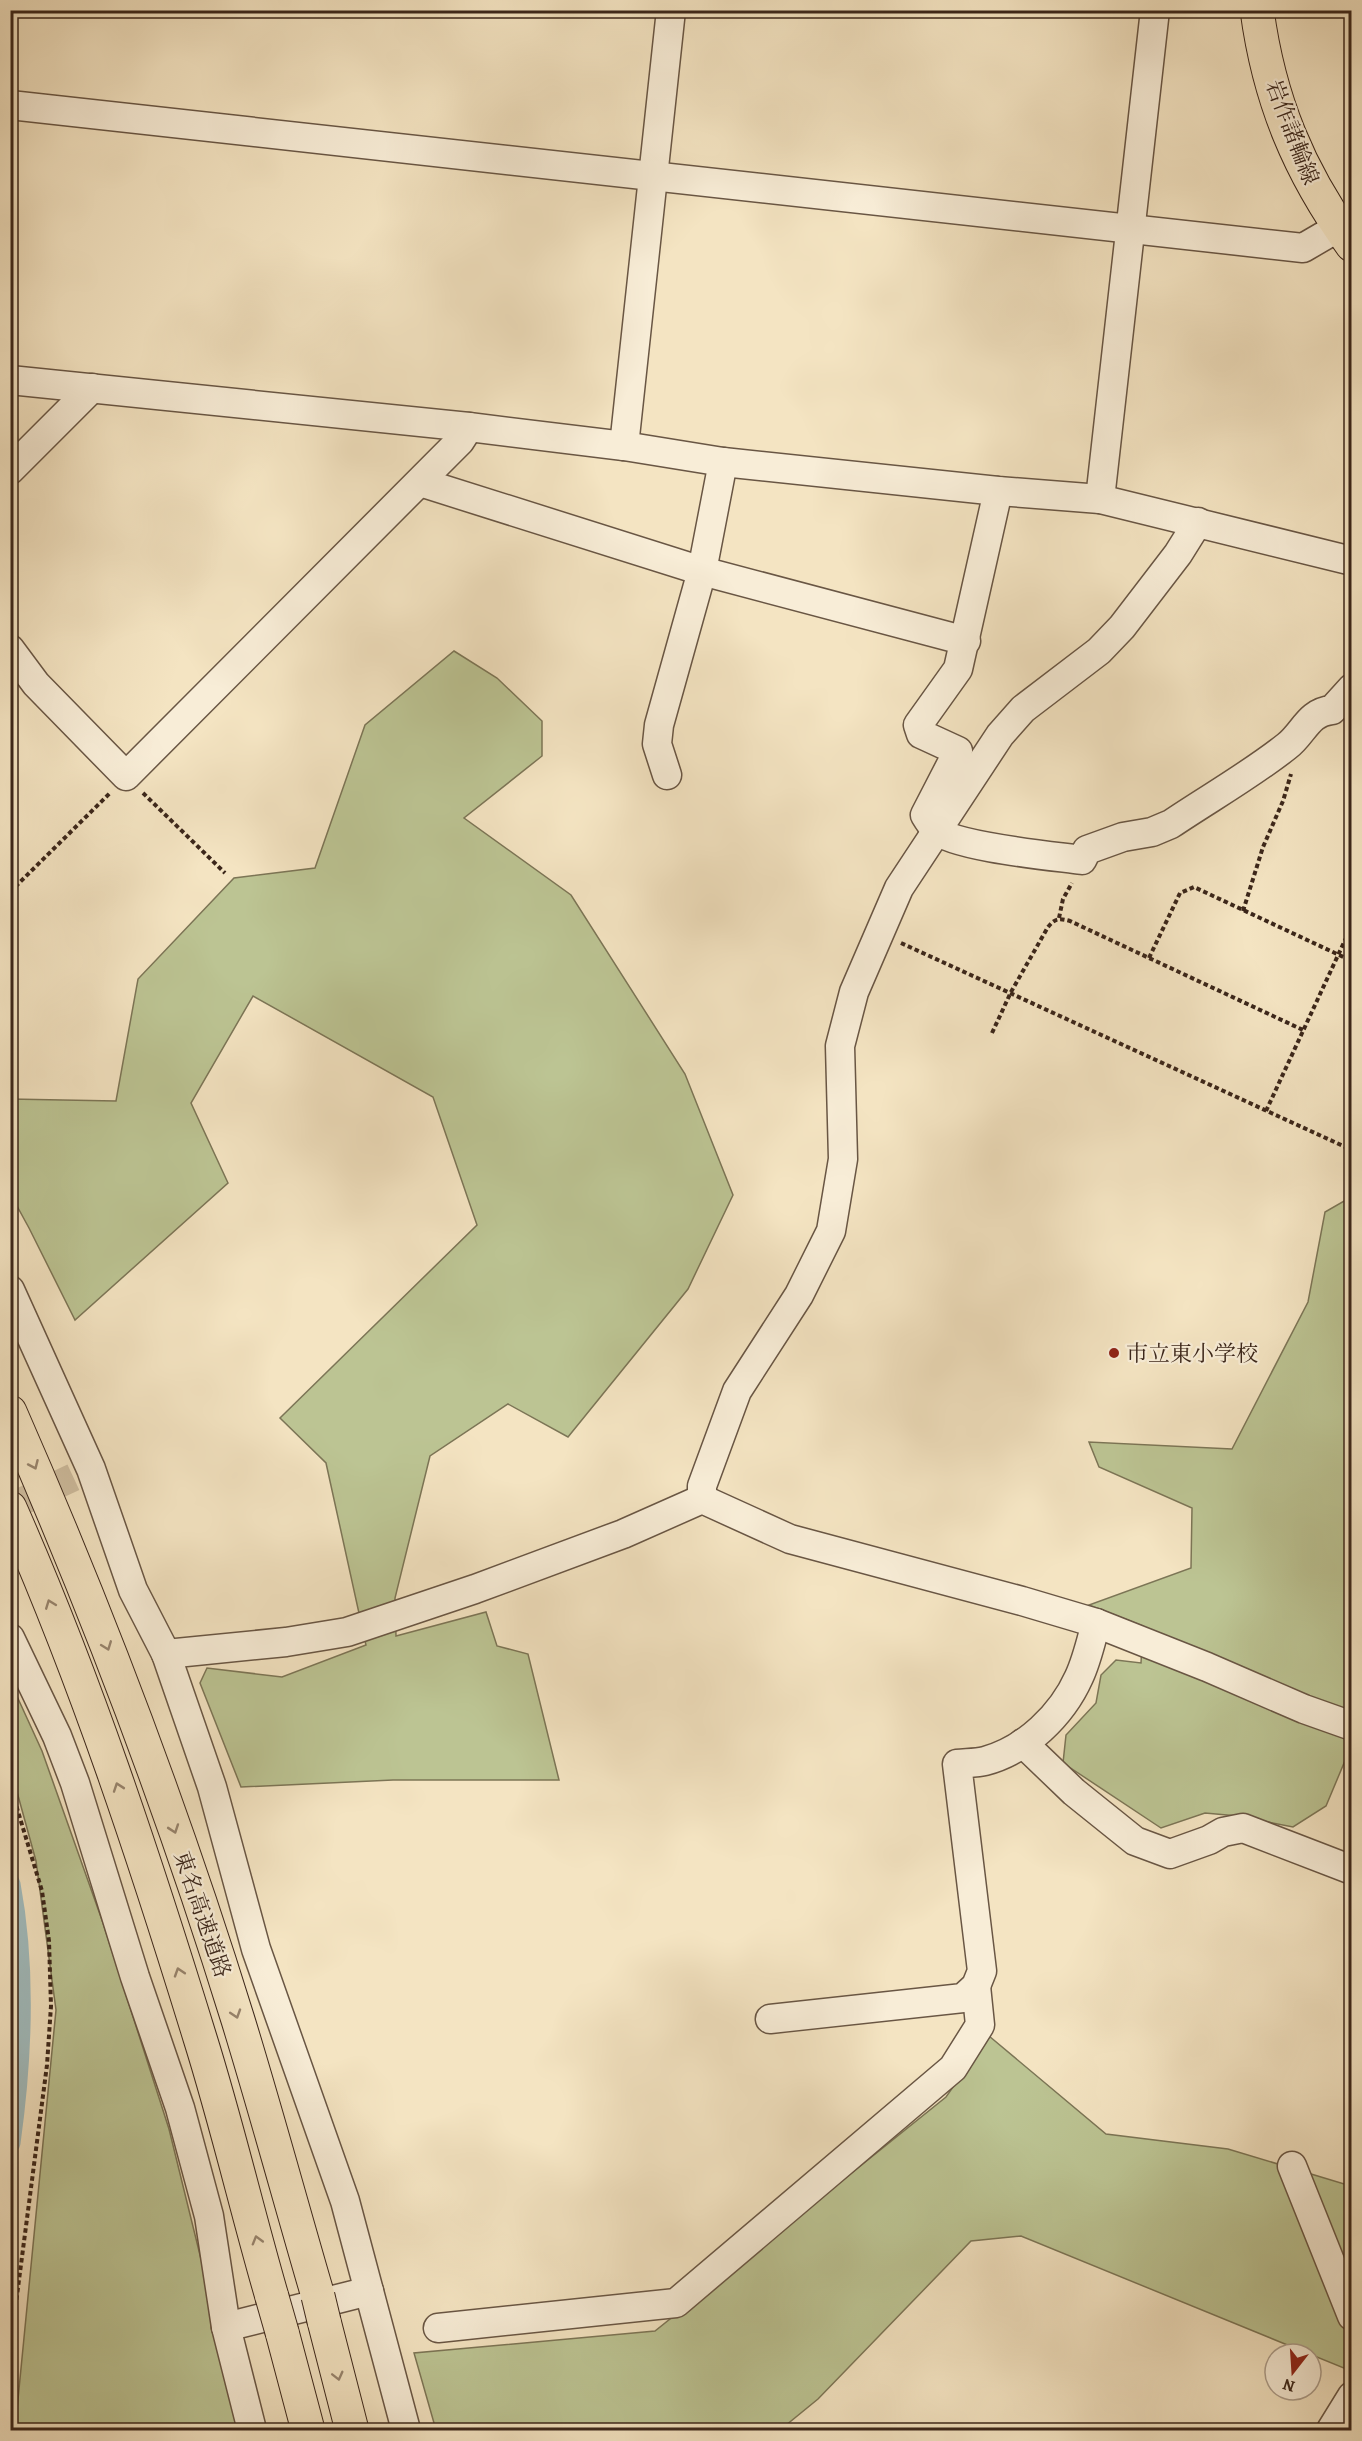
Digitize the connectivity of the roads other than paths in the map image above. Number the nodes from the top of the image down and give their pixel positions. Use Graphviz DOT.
graph roads {
  1 [pos="671,10"];
  2 [pos="1155,10"];
  3 [pos="1257,10"];
  4 [pos="10,105"];
  5 [pos="654,177"];
  6 [pos="1132,229"];
  7 [pos="1345,236"];
  8 [pos="10,380"];
  9 [pos="92,388"];
  10 [pos="469,427"];
  11 [pos="624,446"];
  12 [pos="723,462"];
  13 [pos="10,470"];
  14 [pos="420,482"];
  15 [pos="998,491"];
  16 [pos="1100,499"];
  17 [pos="1198,522"];
  18 [pos="1352,561"];
  19 [pos="702,571"];
  20 [pos="966,641"];
  21 [pos="10,649"];
  22 [pos="1352,688"];
  23 [pos="667,775"];
  24 [pos="937,831"];
  25 [pos="10,1290"];
  26 [pos="10,1412"];
  27 [pos="702,1499"];
  28 [pos="10,1508"];
  29 [pos="1096,1623"];
  30 [pos="10,1638"];
  31 [pos="166,1654"];
  32 [pos="1352,1726"];
  33 [pos="1023,1743"];
  34 [pos="1352,1870"];
  35 [pos="976,1986"];
  36 [pos="770,2019"];
  37 [pos="1292,2166"];
  38 [pos="369,2291"];
  39 [pos="1352,2316"];
  40 [pos="226,2327"];
  41 [pos="438,2328"];
  42 [pos="1352,2396"];
  43 [pos="252,2430"];
  44 [pos="308,2430"];
  45 [pos="352,2430"];
  46 [pos="406,2430"];
  47 [pos="1331,2430"];
  1 -- 5 [label="street"];
  2 -- 6 [label="street"];
  3 -- 7 [label="main road, 岩作諸輪線"];
  4 -- 5 [label="street"];
  5 -- 6 [label="street"];
  5 -- 11 [label="street"];
  6 -- 7 [label="street"];
  6 -- 16 [label="street"];
  8 -- 9 [label="street"];
  9 -- 10 [label="street"];
  9 -- 13 [label="street"];
  10 -- 11 [label="street"];
  10 -- 14 [label="street"];
  11 -- 12 [label="street"];
  12 -- 15 [label="street"];
  12 -- 19 [label="street"];
  14 -- 19 [label="street"];
  14 -- 21 [label="street"];
  15 -- 16 [label="street"];
  15 -- 20 [label="street"];
  16 -- 17 [label="street"];
  17 -- 18 [label="street"];
  17 -- 24 [label="street"];
  19 -- 20 [label="street"];
  19 -- 23 [label="street"];
  20 -- 24 [label="street"];
  22 -- 24 [label="street"];
  24 -- 27 [label="street"];
  25 -- 31 [label="street"];
  26 -- 45 [label="main road, 東名高速道路, one-way"];
  27 -- 29 [label="street"];
  27 -- 31 [label="street"];
  44 -- 28 [label="main road, 東名高速道路, one-way, bridge"];
  29 -- 32 [label="street"];
  29 -- 33 [label="street"];
  30 -- 40 [label="street"];
  31 -- 38 [label="street"];
  33 -- 34 [label="street"];
  33 -- 35 [label="street"];
  35 -- 36 [label="street"];
  35 -- 41 [label="street"];
  37 -- 39 [label="street"];
  38 -- 40 [label="street"];
  38 -- 46 [label="street"];
  40 -- 43 [label="street"];
  42 -- 47 [label="street"];
}
